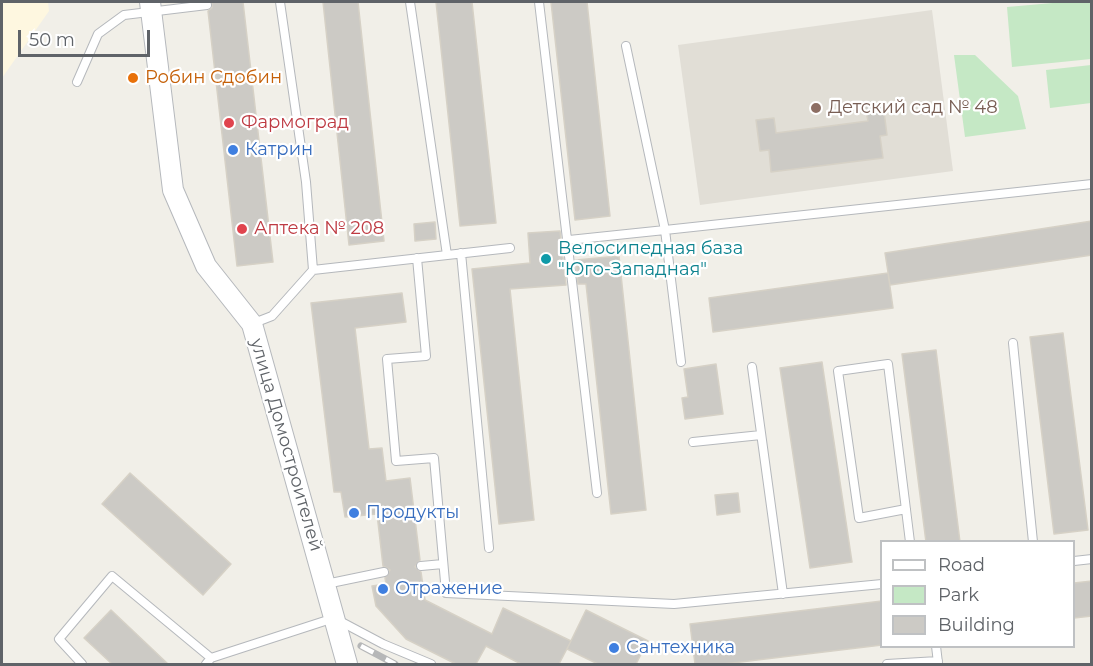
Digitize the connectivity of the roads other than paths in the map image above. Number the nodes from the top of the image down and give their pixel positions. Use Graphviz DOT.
graph roads {
  1 [pos="280,2"];
  2 [pos="410,2"];
  3 [pos="539,2"];
  4 [pos="207,5"];
  5 [pos="150,6"];
  6 [pos="626,46"];
  7 [pos="77,82"];
  8 [pos="1092,184"];
  9 [pos="665,230"];
  10 [pos="569,240"];
  11 [pos="510,248"];
  12 [pos="461,253"];
  13 [pos="447,255"];
  14 [pos="417,258"];
  15 [pos="313,270"];
  16 [pos="252,324"];
  17 [pos="1013,343"];
  18 [pos="681,362"];
  19 [pos="752,367"];
  20 [pos="761,435"];
  21 [pos="693,442"];
  22 [pos="597,493"];
  23 [pos="906,509"];
  24 [pos="910,540"];
  25 [pos="1033,540"];
  26 [pos="489,548"];
  27 [pos="1092,559"];
  28 [pos="1075,561"];
  29 [pos="443,564"];
  30 [pos="421,566"];
  31 [pos="384,572"];
  32 [pos="880,584"];
  33 [pos="325,585"];
  34 [pos="783,594"];
  35 [pos="334,618"];
  36 [pos="936,648"];
  37 [pos="208,661"];
  38 [pos="344,662"];
  39 [pos="938,663"];
  40 [pos="82,664"];
  41 [pos="431,664"];
  42 [pos="887,664"];
  1 -- 15 [label="lane"];
  2 -- 13 [label="lane"];
  3 -- 10 [label="lane"];
  4 -- 5 [label="lane"];
  5 -- 7 [label="lane"];
  5 -- 16 [label="street, улица Домостроителей"];
  6 -- 9 [label="lane"];
  8 -- 9 [label="lane"];
  9 -- 10 [label="lane"];
  9 -- 18 [label="lane"];
  10 -- 22 [label="lane"];
  11 -- 12 [label="lane"];
  12 -- 13 [label="lane"];
  12 -- 26 [label="lane"];
  13 -- 14 [label="lane"];
  14 -- 15 [label="lane"];
  14 -- 29 [label="lane"];
  15 -- 16 [label="lane"];
  16 -- 33 [label="street, улица Домостроителей"];
  17 -- 25 [label="lane"];
  19 -- 20 [label="lane"];
  20 -- 21 [label="lane"];
  20 -- 34 [label="lane"];
  23 -- 23 [label="lane"];
  23 -- 24 [label="lane"];
  27 -- 28 [label="lane"];
  29 -- 30 [label="lane"];
  29 -- 34 [label="lane"];
  31 -- 33 [label="lane"];
  32 -- 34 [label="lane"];
  33 -- 35 [label="street, улица Домостроителей"];
  35 -- 37 [label="lane"];
  35 -- 38 [label="street, улица Домостроителей"];
  35 -- 41 [label="lane"];
  36 -- 39 [label="lane"];
  37 -- 40 [label="lane"];
  39 -- 42 [label="lane"];
}
